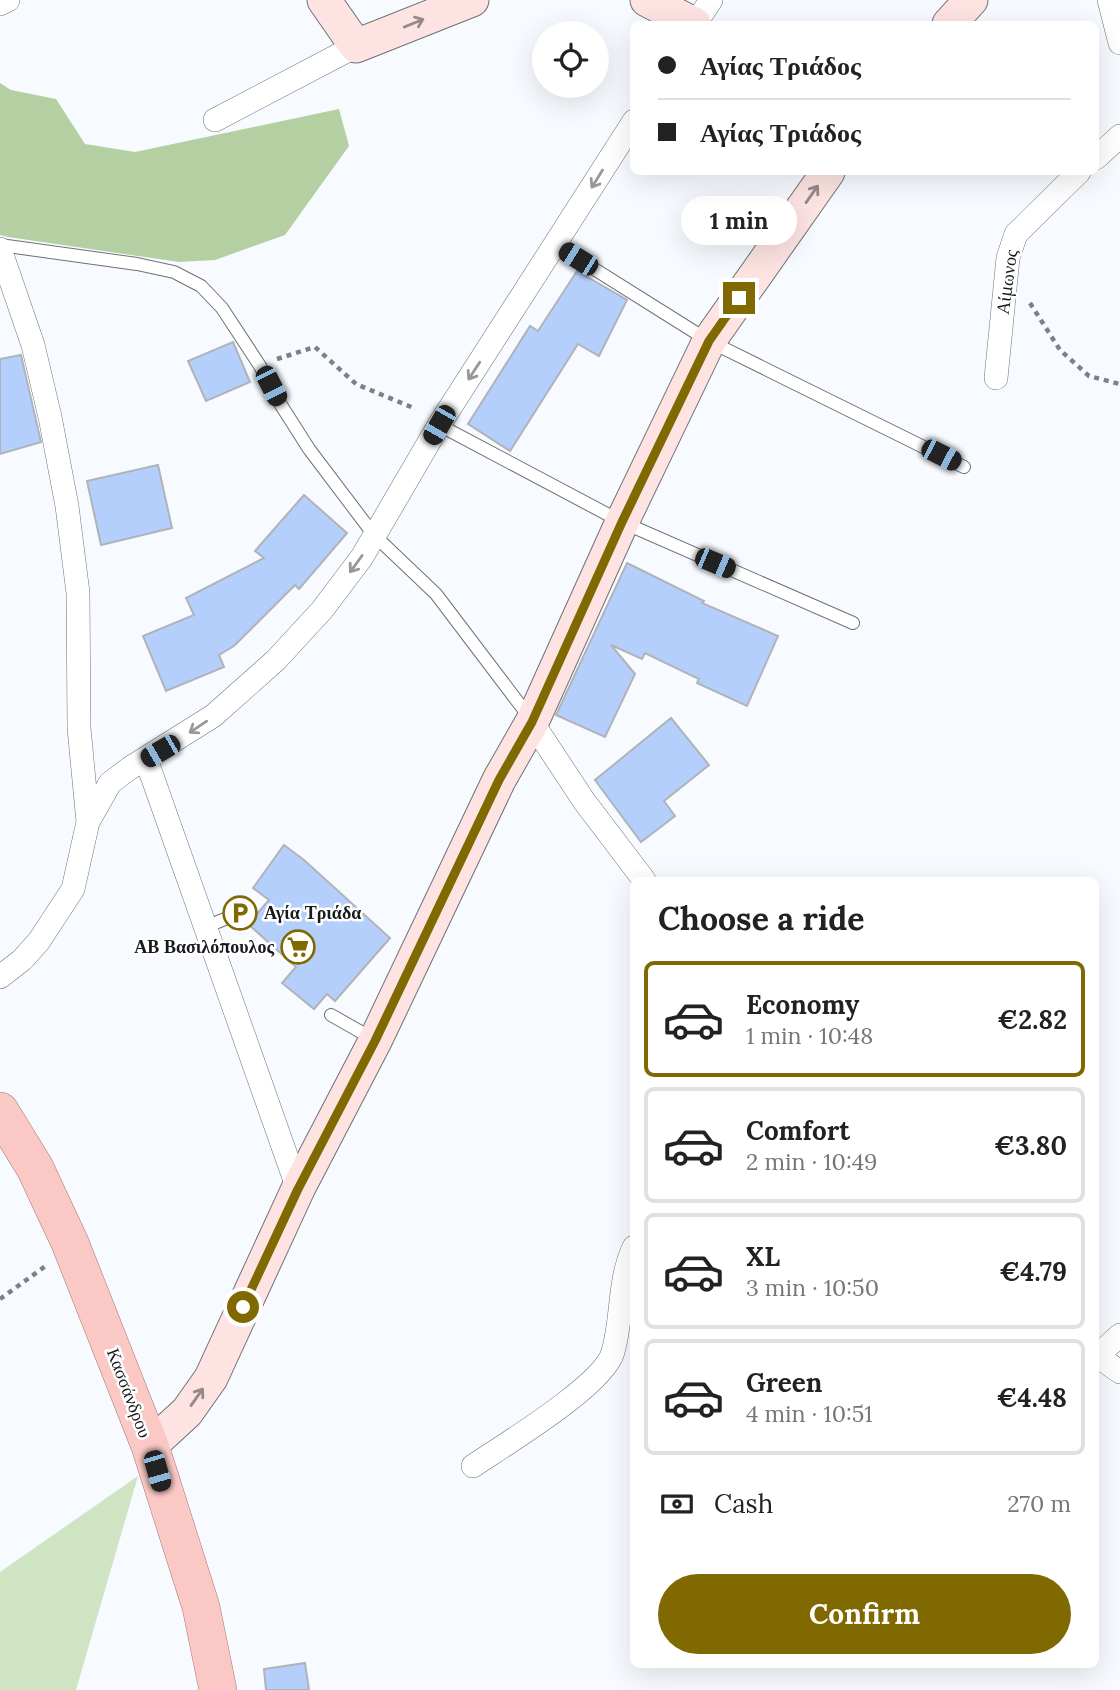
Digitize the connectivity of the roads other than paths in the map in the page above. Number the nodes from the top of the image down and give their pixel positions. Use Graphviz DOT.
graph roads {
  1 [pos="8,0"];
  2 [pos="324,0"];
  3 [pos="472,0"];
  4 [pos="647,0"];
  5 [pos="711,0"];
  6 [pos="971,0"];
  7 [pos="1109,0"];
  8 [pos="0,4"];
  9 [pos="688,21"];
  10 [pos="696,21"];
  11 [pos="952,21"];
  12 [pos="1120,43"];
  13 [pos="356,46"];
  14 [pos="215,120"];
  15 [pos="630,127"];
  16 [pos="1120,136"];
  17 [pos="1099,155"];
  18 [pos="826,175"];
  19 [pos="1076,175"];
  20 [pos="556,245"];
  21 [pos="0,247"];
  22 [pos="709,341"];
  23 [pos="996,378"];
  24 [pos="439,425"];
  25 [pos="964,467"];
  26 [pos="622,522"];
  27 [pos="374,535"];
  28 [pos="853,623"];
  29 [pos="532,722"];
  30 [pos="146,759"];
  31 [pos="88,822"];
  32 [pos="642,877"];
  33 [pos="240,913"];
  34 [pos="205,927"];
  35 [pos="0,977"];
  36 [pos="331,1015"];
  37 [pos="375,1041"];
  38 [pos="0,1111"];
  39 [pos="298,1189"];
  40 [pos="630,1255"];
  41 [pos="1120,1335"];
  42 [pos="1099,1353"];
  43 [pos="1099,1358"];
  44 [pos="1120,1372"];
  45 [pos="150,1446"];
  46 [pos="473,1466"];
  47 [pos="218,1690"];
  1 -- 8 [label="street"];
  2 -- 13 [label="street"];
  13 -- 3 [label="street, one-way"];
  4 -- 9 [label="street"];
  5 -- 10 [label="street"];
  6 -- 11 [label="street"];
  7 -- 12 [label="street"];
  13 -- 14 [label="street"];
  15 -- 20 [label="street, one-way"];
  16 -- 17 [label="street"];
  22 -- 18 [label="street, one-way"];
  19 -- 23 [label="street, Αίμωνος"];
  20 -- 22 [label="lane"];
  20 -- 24 [label="street, one-way"];
  21 -- 27 [label="lane"];
  21 -- 31 [label="street"];
  22 -- 25 [label="lane"];
  22 -- 26 [label="street"];
  24 -- 26 [label="lane"];
  24 -- 27 [label="street"];
  26 -- 28 [label="lane"];
  26 -- 29 [label="street"];
  27 -- 29 [label="lane"];
  27 -- 30 [label="street, one-way"];
  29 -- 32 [label="street"];
  29 -- 37 [label="street"];
  30 -- 31 [label="street"];
  30 -- 34 [label="street"];
  31 -- 35 [label="street"];
  33 -- 34 [label="lane"];
  34 -- 39 [label="street"];
  36 -- 37 [label="lane"];
  37 -- 39 [label="street"];
  38 -- 45 [label="main road, Κασσάνδρου"];
  45 -- 39 [label="street, one-way"];
  40 -- 46 [label="street"];
  41 -- 42 [label="street"];
  43 -- 44 [label="street"];
  45 -- 47 [label="main road, Κασσάνδρου"];
}
